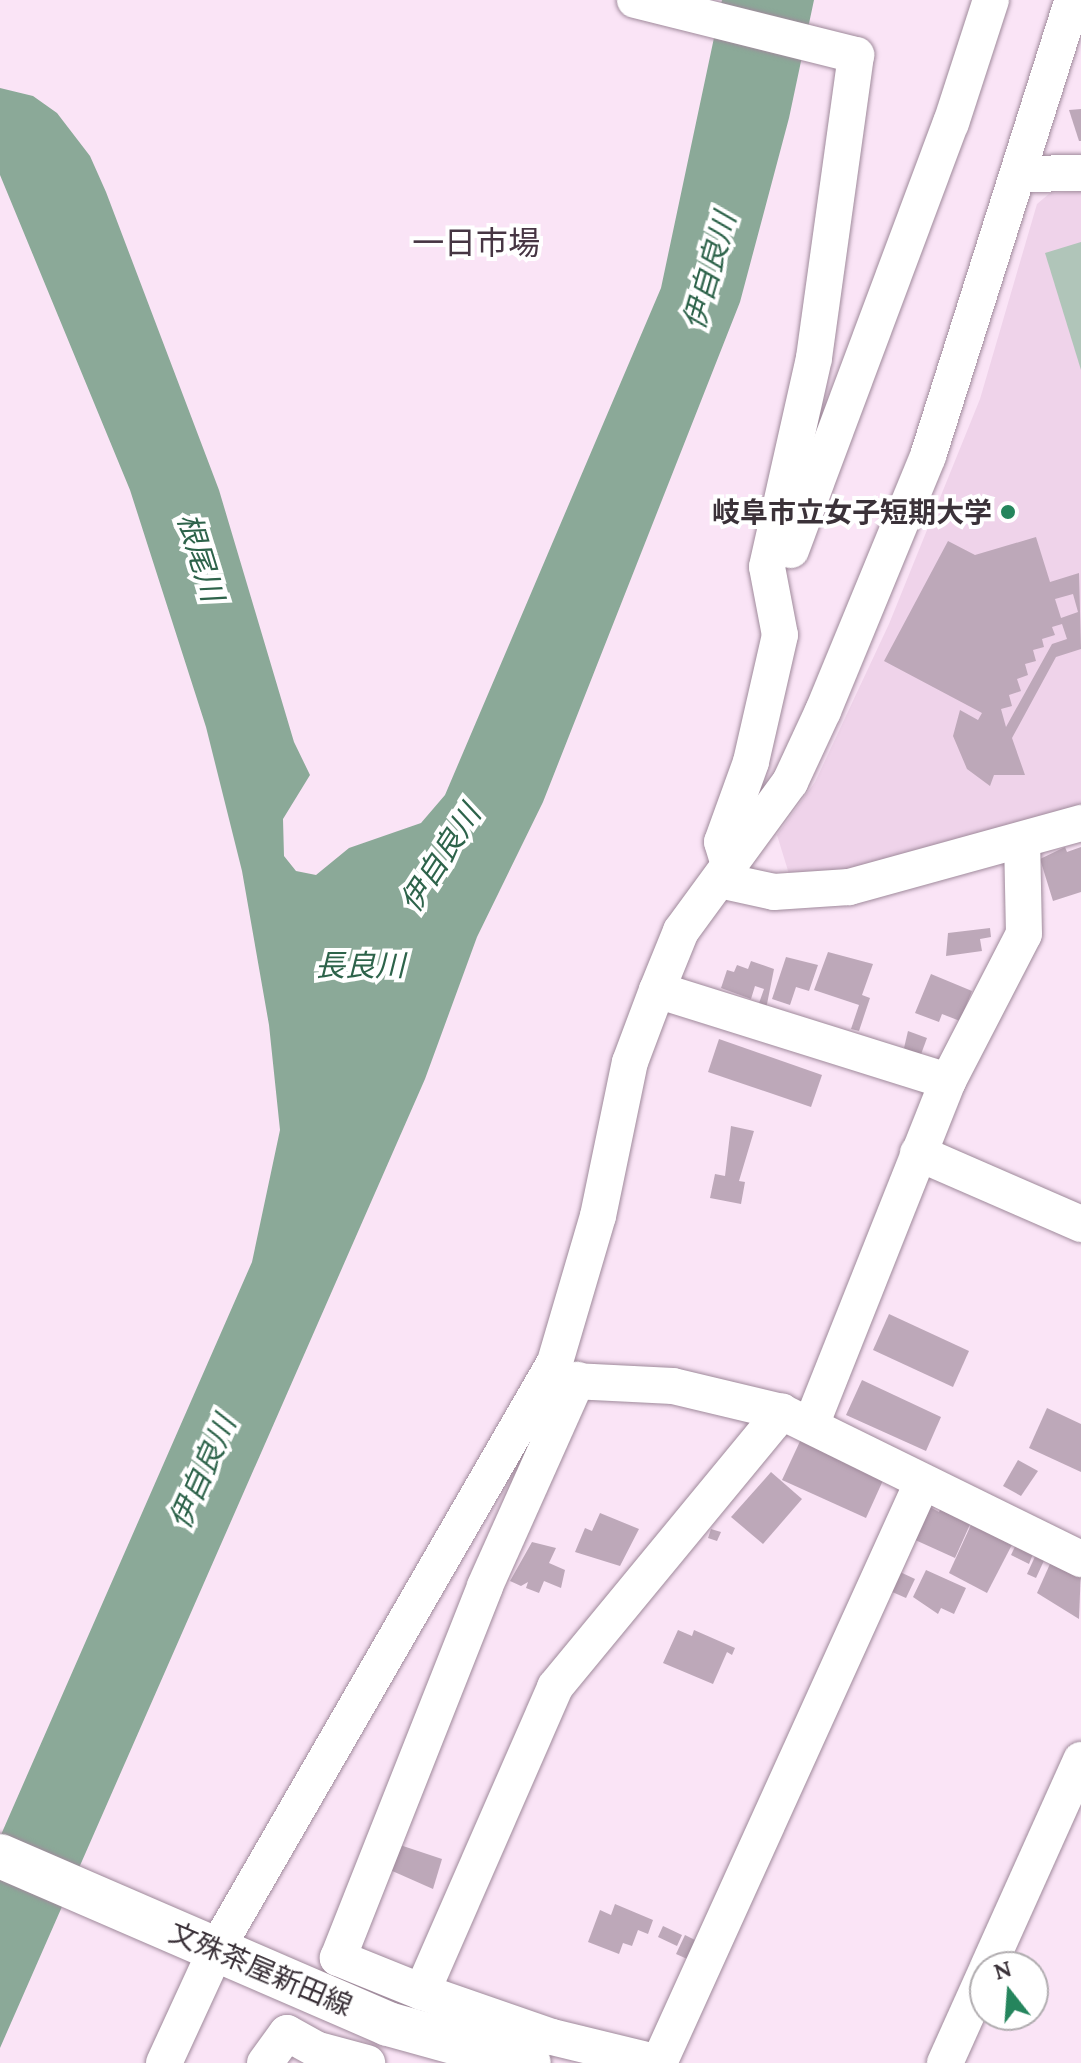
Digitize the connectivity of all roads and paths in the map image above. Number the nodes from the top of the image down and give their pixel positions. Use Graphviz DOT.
graph roads {
  1 [pos="991,0"];
  2 [pos="638,2"];
  3 [pos="1075,6"];
  4 [pos="1081,173"];
  5 [pos="1020,174"];
  6 [pos="774,596"];
  7 [pos="1081,823"];
  8 [pos="1022,841"];
  9 [pos="724,872"];
  10 [pos="657,990"];
  11 [pos="948,1081"];
  12 [pos="918,1153"];
  13 [pos="1081,1224"];
  14 [pos="562,1380"];
  15 [pos="796,1418"];
  16 [pos="922,1483"];
  17 [pos="1081,1559"];
  18 [pos="1081,1760"];
  19 [pos="0,1856"];
  20 [pos="201,1942"];
  21 [pos="995,1951"];
  22 [pos="422,1992"];
  23 [pos="969,2010"];
  24 [pos="164,2063"];
  25 [pos="265,2063"];
  26 [pos="367,2063"];
  27 [pos="529,2063"];
  28 [pos="659,2063"];
  29 [pos="945,2063"];
  1 -- 6 [label="street"];
  2 -- 6 [label="street"];
  3 -- 5 [label="street"];
  4 -- 5 [label="street"];
  5 -- 9 [label="street"];
  6 -- 9 [label="street"];
  7 -- 8 [label="street"];
  8 -- 9 [label="street"];
  8 -- 11 [label="street"];
  9 -- 10 [label="street"];
  10 -- 11 [label="street"];
  10 -- 14 [label="street"];
  11 -- 12 [label="street"];
  12 -- 13 [label="street"];
  12 -- 15 [label="street"];
  14 -- 15 [label="street"];
  14 -- 20 [label="street"];
  14 -- 22 [label="street"];
  15 -- 16 [label="street"];
  15 -- 22 [label="street"];
  16 -- 17 [label="street"];
  16 -- 28 [label="street"];
  18 -- 21 [label="street"];
  19 -- 20 [label="main road, 文殊茶屋新田線"];
  20 -- 24 [label="street"];
  20 -- 27 [label="main road, 文殊茶屋新田線"];
  22 -- 28 [label="street"];
  23 -- 29 [label="street"];
  25 -- 26 [label="street"];
}
